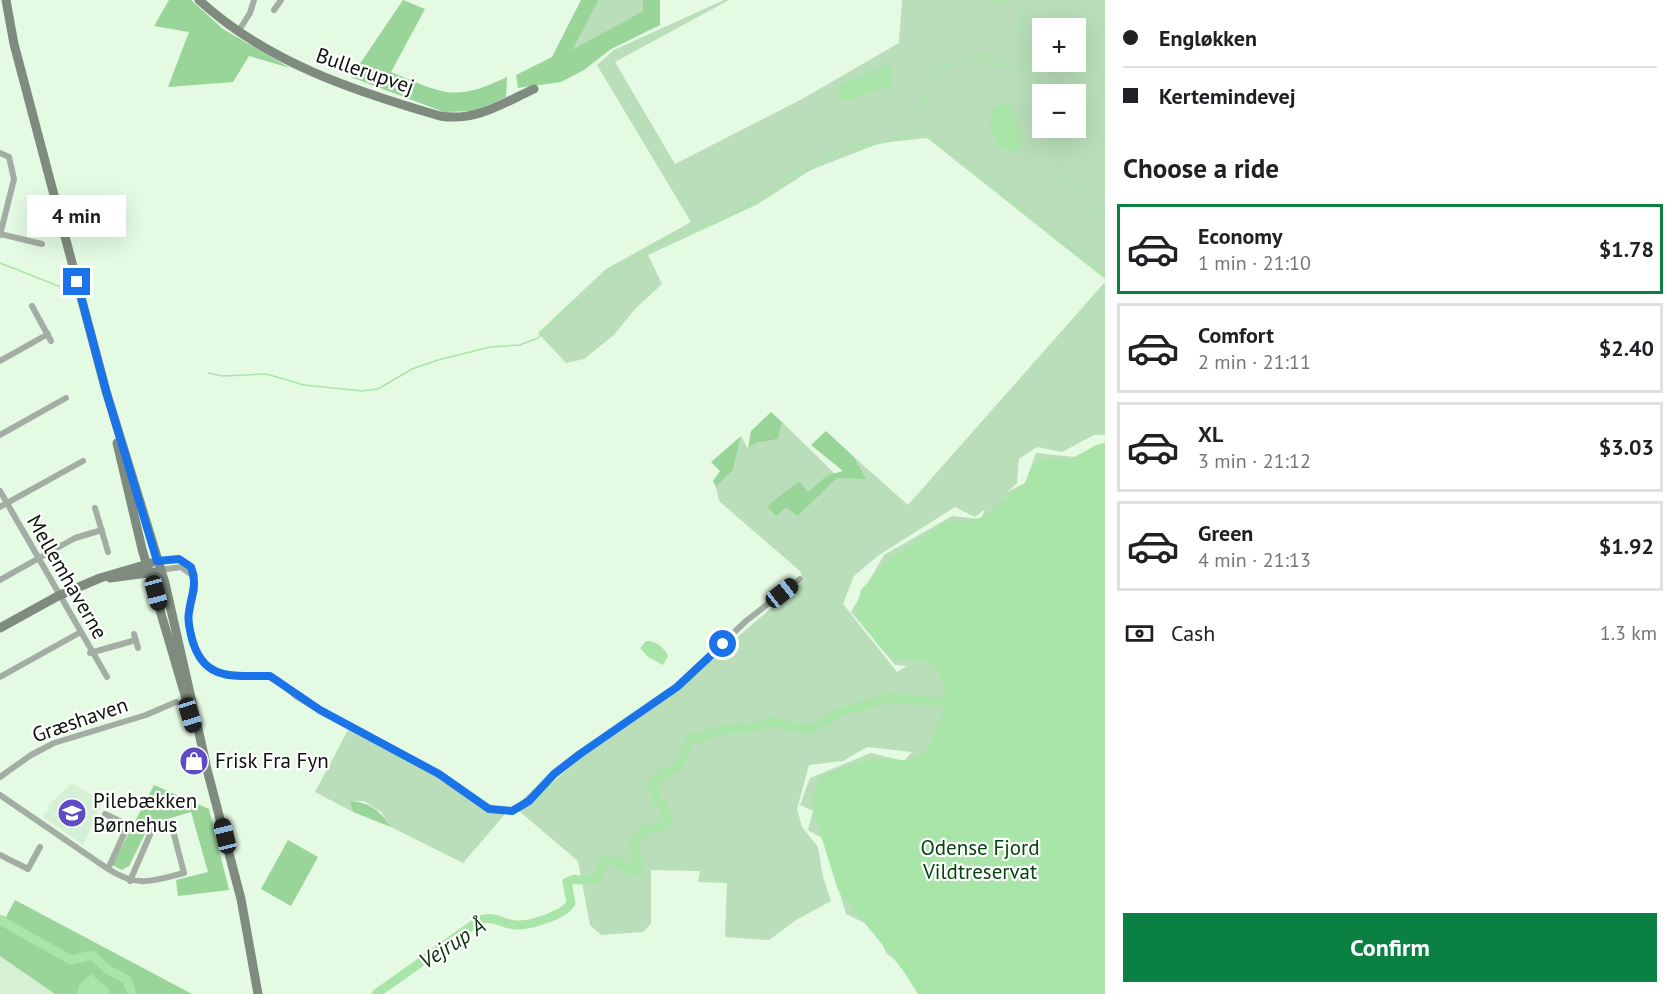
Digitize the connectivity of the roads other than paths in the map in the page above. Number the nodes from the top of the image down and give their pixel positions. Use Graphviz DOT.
graph roads {
  1 [pos="6,0"];
  2 [pos="199,0"];
  3 [pos="254,0"];
  4 [pos="281,0"];
  5 [pos="0,8"];
  6 [pos="274,10"];
  7 [pos="238,32"];
  8 [pos="14,44"];
  9 [pos="534,89"];
  10 [pos="0,153"];
  11 [pos="0,235"];
  12 [pos="42,244"];
  13 [pos="32,306"];
  14 [pos="0,361"];
  15 [pos="106,391"];
  16 [pos="66,398"];
  17 [pos="0,435"];
  18 [pos="83,461"];
  19 [pos="0,492"];
  20 [pos="3,505"];
  21 [pos="95,508"];
  22 [pos="102,530"];
  23 [pos="108,552"];
  24 [pos="38,558"];
  25 [pos="153,567"];
  26 [pos="800,579"];
  27 [pos="0,580"];
  28 [pos="58,596"];
  29 [pos="0,628"];
  30 [pos="79,633"];
  31 [pos="138,648"];
  32 [pos="90,653"];
  33 [pos="0,677"];
  34 [pos="106,677"];
  35 [pos="176,702"];
  36 [pos="206,764"];
  37 [pos="0,777"];
  38 [pos="0,795"];
  39 [pos="105,814"];
  40 [pos="40,847"];
  41 [pos="0,855"];
  42 [pos="108,869"];
  43 [pos="130,881"];
  44 [pos="258,994"];
  1 -- 8 [label="main road"];
  2 -- 7 [label="main road, Bullerupvej"];
  3 -- 7 [label="street"];
  4 -- 6 [label="street"];
  5 -- 8 [label="main road"];
  7 -- 9 [label="main road, Bullerupvej"];
  8 -- 15 [label="main road"];
  10 -- 11 [label="street"];
  11 -- 12 [label="street"];
  13 -- 14 [label="street"];
  15 -- 25 [label="main road"];
  15 -- 25 [label="main road"];
  16 -- 17 [label="street"];
  18 -- 20 [label="street"];
  19 -- 20 [label="street, Mellemhaverne"];
  20 -- 24 [label="street, Mellemhaverne"];
  21 -- 22 [label="street"];
  22 -- 23 [label="street"];
  22 -- 24 [label="street"];
  24 -- 27 [label="street"];
  24 -- 28 [label="street, Mellemhaverne"];
  25 -- 26 [label="street"];
  25 -- 28 [label="main road"];
  25 -- 36 [label="main road"];
  25 -- 36 [label="main road"];
  28 -- 29 [label="main road"];
  28 -- 30 [label="street, Mellemhaverne"];
  30 -- 32 [label="street, Mellemhaverne"];
  30 -- 33 [label="street"];
  31 -- 32 [label="street"];
  32 -- 34 [label="street, Mellemhaverne"];
  35 -- 37 [label="street, Græshaven"];
  36 -- 44 [label="main road"];
  38 -- 42 [label="street"];
  39 -- 42 [label="street"];
  40 -- 41 [label="street"];
  42 -- 43 [label="street"];
  43 -- 43 [label="street"];
}
